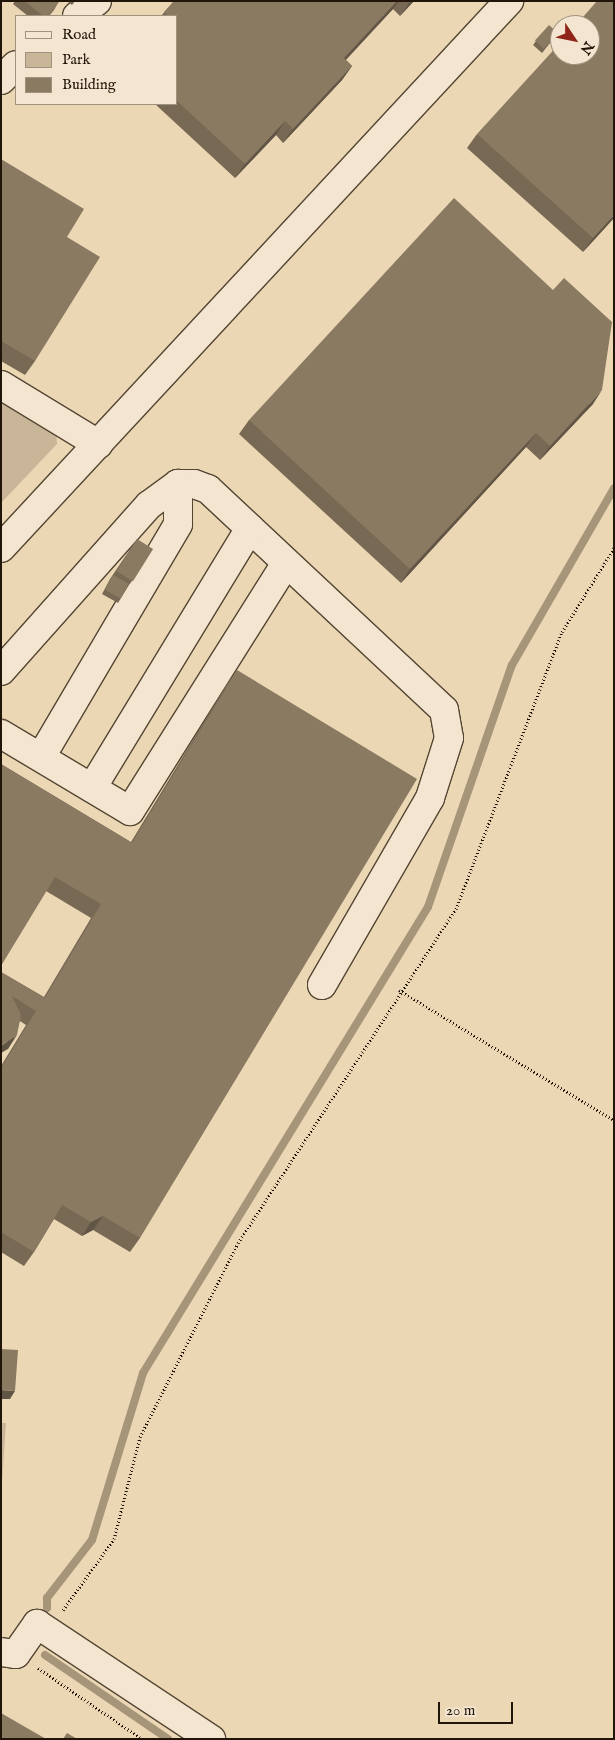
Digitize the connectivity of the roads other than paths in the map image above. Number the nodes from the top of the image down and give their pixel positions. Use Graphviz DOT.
graph roads {
  1 [pos="98,1"];
  2 [pos="509,1"];
  3 [pos="78,15"];
  4 [pos="15,66"];
  5 [pos="1,80"];
  6 [pos="1,386"];
  7 [pos="98,444"];
  8 [pos="178,484"];
  9 [pos="250,528"];
  10 [pos="1,548"];
  11 [pos="286,563"];
  12 [pos="1,671"];
  13 [pos="1,734"];
  14 [pos="41,757"];
  15 [pos="92,788"];
  16 [pos="322,985"];
  17 [pos="9,1653"];
  18 [pos="210,1739"];
  1 -- 3 [label="street"];
  2 -- 7 [label="street"];
  4 -- 5 [label="street"];
  6 -- 7 [label="street"];
  7 -- 10 [label="street"];
  8 -- 9 [label="street"];
  8 -- 12 [label="street"];
  8 -- 14 [label="street"];
  9 -- 11 [label="street"];
  9 -- 15 [label="street"];
  11 -- 15 [label="street"];
  11 -- 16 [label="street"];
  13 -- 14 [label="street"];
  14 -- 15 [label="street"];
  17 -- 18 [label="street"];
}
